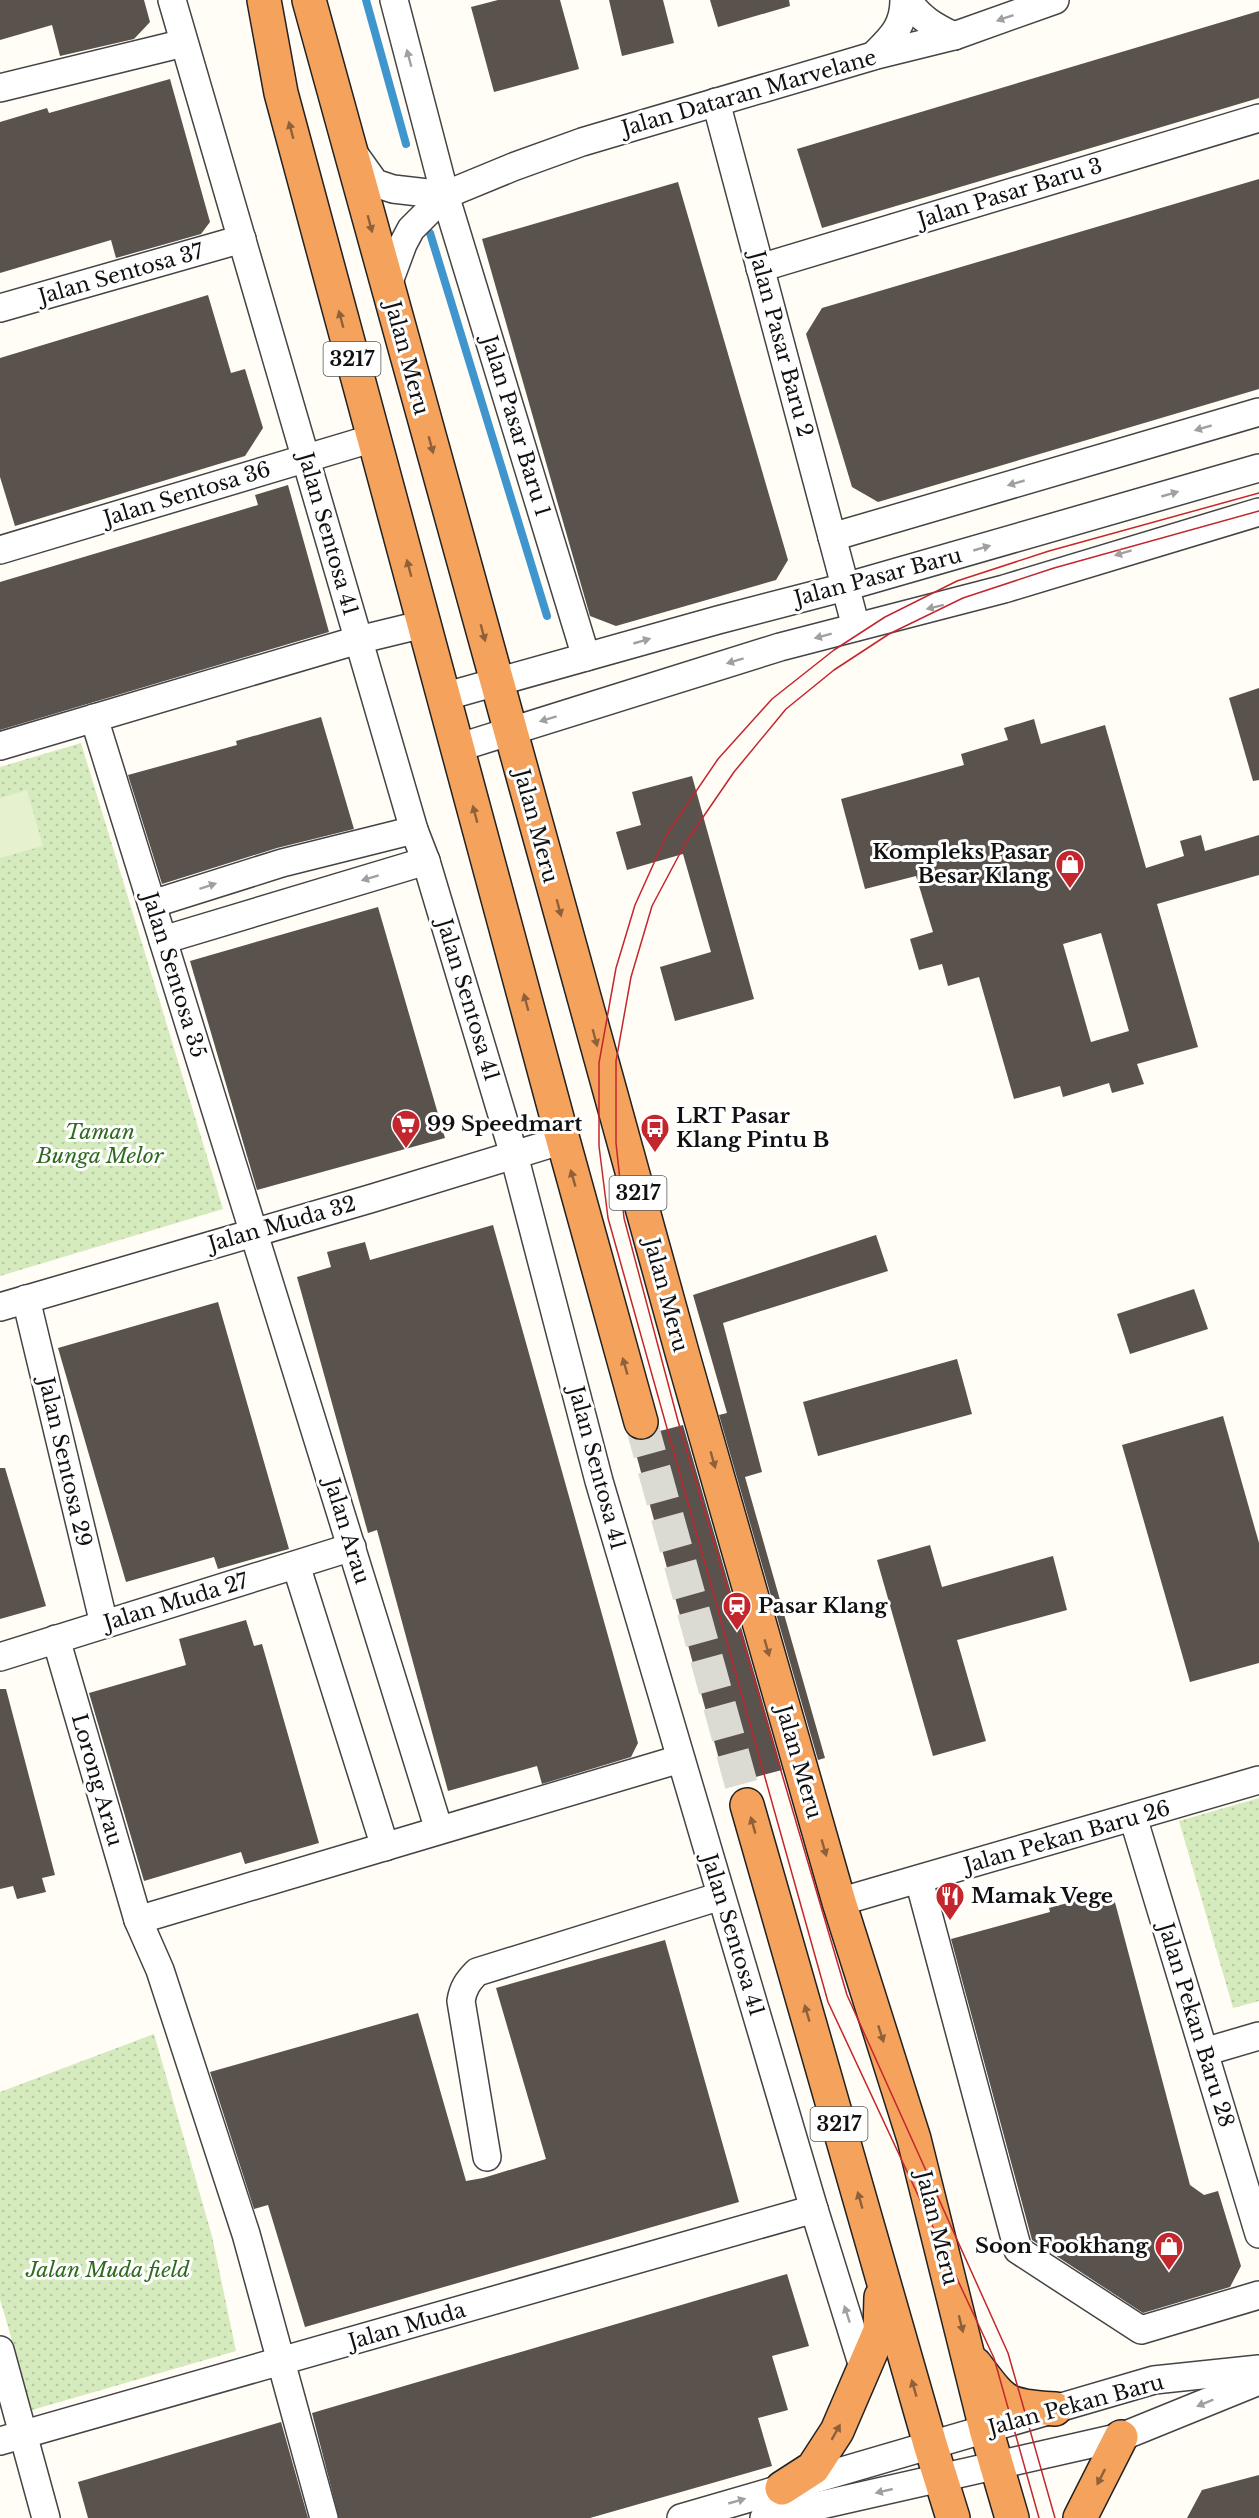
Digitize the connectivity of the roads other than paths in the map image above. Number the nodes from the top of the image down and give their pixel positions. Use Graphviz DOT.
graph roads {
  1 [pos="172,0"];
  2 [pos="250,0"];
  3 [pos="264,0"];
  4 [pos="309,0"];
  5 [pos="324,0"];
  6 [pos="394,0"];
  7 [pos="905,0"];
  8 [pos="1055,0"];
  9 [pos="954,36"];
  10 [pos="184,44"];
  11 [pos="873,56"];
  12 [pos="0,88"];
  13 [pos="280,93"];
  14 [pos="716,102"];
  15 [pos="339,111"];
  16 [pos="1259,118"];
  17 [pos="349,147"];
  18 [pos="445,195"];
  19 [pos="242,239"];
  20 [pos="760,268"];
  21 [pos="387,287"];
  22 [pos="0,308"];
  23 [pos="1259,412"];
  24 [pos="374,438"];
  25 [pos="306,458"];
  26 [pos="1259,468"];
  27 [pos="1259,512"];
  28 [pos="832,537"];
  29 [pos="0,550"];
  30 [pos="845,587"];
  31 [pos="424,624"];
  32 [pos="856,627"];
  33 [pos="358,640"];
  34 [pos="586,657"];
  35 [pos="496,681"];
  36 [pos="443,697"];
  37 [pos="94,718"];
  38 [pos="510,731"];
  39 [pos="0,746"];
  40 [pos="457,748"];
  41 [pos="414,830"];
  42 [pos="426,861"];
  43 [pos="152,904"];
  44 [pos="163,940"];
  45 [pos="563,1140"];
  46 [pos="514,1155"];
  47 [pos="254,1232"];
  48 [pos="26,1299"];
  49 [pos="0,1307"];
  50 [pos="641,1422"];
  51 [pos="351,1547"];
  52 [pos="296,1564"];
  53 [pos="104,1624"];
  54 [pos="56,1640"];
  55 [pos="0,1657"];
  56 [pos="680,1759"];
  57 [pos="1259,1780"];
  58 [pos="747,1805"];
  59 [pos="1133,1817"];
  60 [pos="439,1830"];
  61 [pos="385,1846"];
  62 [pos="919,1880"];
  63 [pos="721,1896"];
  64 [pos="839,1902"];
  65 [pos="138,1920"];
  66 [pos="1259,2036"];
  67 [pos="1204,2052"];
  68 [pos="487,2157"];
  69 [pos="814,2210"];
  70 [pos="1259,2234"];
  71 [pos="881,2273"];
  72 [pos="1259,2295"];
  73 [pos="0,2350"];
  74 [pos="969,2355"];
  75 [pos="281,2362"];
  76 [pos="1259,2369"];
  77 [pos="864,2370"];
  78 [pos="1259,2381"];
  79 [pos="1055,2409"];
  80 [pos="986,2429"];
  81 [pos="12,2437"];
  82 [pos="1121,2437"];
  83 [pos="930,2444"];
  84 [pos="996,2465"];
  85 [pos="941,2479"];
  86 [pos="782,2488"];
  87 [pos="46,2518"];
  88 [pos="324,2518"];
  89 [pos="681,2518"];
  90 [pos="764,2518"];
  91 [pos="953,2518"];
  92 [pos="1012,2518"];
  93 [pos="1080,2518"];
  1 -- 10 [label="street, Jalan Sentosa 41"];
  2 -- 13 [label="highway"];
  3 -- 13 [label="highway, 3217"];
  4 -- 15 [label="highway, Jalan Meru / 3217"];
  5 -- 15 [label="highway"];
  18 -- 6 [label="street, Jalan Pasar Baru 1, one-way"];
  7 -- 9 [label="street"];
  7 -- 11 [label="street"];
  8 -- 9 [label="street, Jalan Dataran Marvelane, one-way"];
  9 -- 11 [label="street, Jalan Dataran Marvelane"];
  10 -- 12 [label="street"];
  10 -- 19 [label="street, Jalan Sentosa 41"];
  11 -- 14 [label="street, Jalan Dataran Marvelane"];
  24 -- 13 [label="highway, 3217, one-way"];
  14 -- 18 [label="street, Jalan Dataran Marvelane"];
  14 -- 20 [label="street, Jalan Pasar Baru 2"];
  15 -- 17 [label="highway, Jalan Meru / 3217"];
  16 -- 20 [label="street, Jalan Pasar Baru 3"];
  17 -- 18 [label="street"];
  17 -- 21 [label="highway, Jalan Meru / 3217, one-way"];
  18 -- 21 [label="street"];
  18 -- 34 [label="street, Jalan Pasar Baru 1"];
  19 -- 22 [label="street, Jalan Sentosa 37"];
  19 -- 25 [label="street, Jalan Sentosa 41"];
  20 -- 28 [label="street, Jalan Pasar Baru 2"];
  21 -- 35 [label="highway, Jalan Meru / 3217, one-way"];
  23 -- 28 [label="street, one-way"];
  24 -- 25 [label="street, Jalan Sentosa 36"];
  31 -- 24 [label="highway, 3217, one-way"];
  25 -- 29 [label="street, Jalan Sentosa 36"];
  25 -- 33 [label="street, Jalan Sentosa 41"];
  30 -- 26 [label="street, Jalan Pasar Baru, one-way"];
  27 -- 32 [label="street, one-way"];
  28 -- 30 [label="street, Jalan Pasar Baru 2"];
  30 -- 32 [label="street, Jalan Pasar Baru 2"];
  34 -- 30 [label="street, Jalan Pasar Baru, one-way"];
  31 -- 33 [label="street"];
  31 -- 36 [label="highway, 3217"];
  32 -- 38 [label="street, one-way"];
  33 -- 37 [label="street"];
  33 -- 41 [label="street, Jalan Sentosa 41"];
  34 -- 35 [label="street, Jalan Pasar Baru"];
  35 -- 36 [label="street, Jalan Pasar Baru"];
  35 -- 38 [label="highway, Jalan Meru / 3217"];
  36 -- 40 [label="highway, 3217"];
  37 -- 39 [label="street"];
  37 -- 43 [label="street, Jalan Sentosa 35"];
  38 -- 40 [label="street"];
  38 -- 64 [label="highway, Jalan Meru / 3217, one-way"];
  45 -- 40 [label="highway, 3217, one-way"];
  41 -- 42 [label="street, Jalan Sentosa 41"];
  43 -- 41 [label="street, one-way"];
  42 -- 44 [label="street, one-way"];
  42 -- 46 [label="street, Jalan Sentosa 41"];
  43 -- 44 [label="street, Jalan Sentosa 35"];
  44 -- 47 [label="street, Jalan Sentosa 35"];
  45 -- 46 [label="street, Jalan Muda 32"];
  50 -- 45 [label="highway, 3217, one-way"];
  46 -- 47 [label="street, Jalan Muda 32"];
  46 -- 56 [label="street, Jalan Sentosa 41"];
  47 -- 48 [label="street, Jalan Muda 32"];
  47 -- 51 [label="street, Jalan Arau"];
  48 -- 49 [label="street, Jalan Muda 32"];
  48 -- 53 [label="street, Jalan Sentosa 29"];
  51 -- 52 [label="street, Jalan Muda 27"];
  51 -- 60 [label="street, Jalan Arau"];
  52 -- 53 [label="street, Jalan Muda 27"];
  52 -- 61 [label="street"];
  53 -- 54 [label="street, Jalan Muda 27"];
  54 -- 55 [label="street, Jalan Muda 27"];
  54 -- 65 [label="street, Lorong Arau"];
  56 -- 60 [label="street"];
  56 -- 63 [label="street, Jalan Sentosa 41"];
  57 -- 59 [label="street, Jalan Pekan Baru 26"];
  71 -- 58 [label="highway, 3217, one-way"];
  59 -- 62 [label="street, Jalan Pekan Baru 26"];
  59 -- 67 [label="street, Jalan Pekan Baru 28"];
  60 -- 61 [label="street"];
  61 -- 65 [label="street"];
  62 -- 64 [label="street, Jalan Pekan Baru 26"];
  62 -- 72 [label="street"];
  63 -- 68 [label="street"];
  63 -- 69 [label="street, Jalan Sentosa 41"];
  64 -- 74 [label="highway, Jalan Meru / 3217, one-way"];
  65 -- 75 [label="street, Lorong Arau"];
  66 -- 67 [label="street"];
  67 -- 70 [label="street, Jalan Pekan Baru 28"];
  69 -- 75 [label="street, Jalan Muda"];
  77 -- 69 [label="street, Jalan Sentosa 41, one-way"];
  71 -- 77 [label="highway"];
  83 -- 71 [label="highway, 3217, one-way"];
  73 -- 81 [label="street"];
  74 -- 79 [label="highway"];
  74 -- 80 [label="highway, Jalan Meru / 3217"];
  75 -- 81 [label="street, Jalan Muda"];
  75 -- 88 [label="street, Lorong Arau"];
  76 -- 79 [label="street, Jalan Pekan Baru"];
  86 -- 77 [label="highway, one-way"];
  78 -- 82 [label="street, Jalan Pekan Baru, one-way"];
  79 -- 80 [label="street, Jalan Pekan Baru"];
  80 -- 83 [label="street, Jalan Pekan Baru"];
  80 -- 84 [label="highway, Jalan Meru / 3217"];
  81 -- 87 [label="street"];
  82 -- 84 [label="street, Jalan Pekan Baru"];
  82 -- 93 [label="highway, one-way"];
  83 -- 85 [label="highway, 3217"];
  83 -- 86 [label="street, Jalan Pekan Baru"];
  84 -- 85 [label="street, Jalan Pekan Baru"];
  84 -- 92 [label="highway, Jalan Meru / 3217"];
  85 -- 90 [label="street, Jalan Pekan Baru, one-way"];
  85 -- 91 [label="highway, 3217"];
  89 -- 86 [label="street, Jalan Pekan Baru, one-way"];
}
